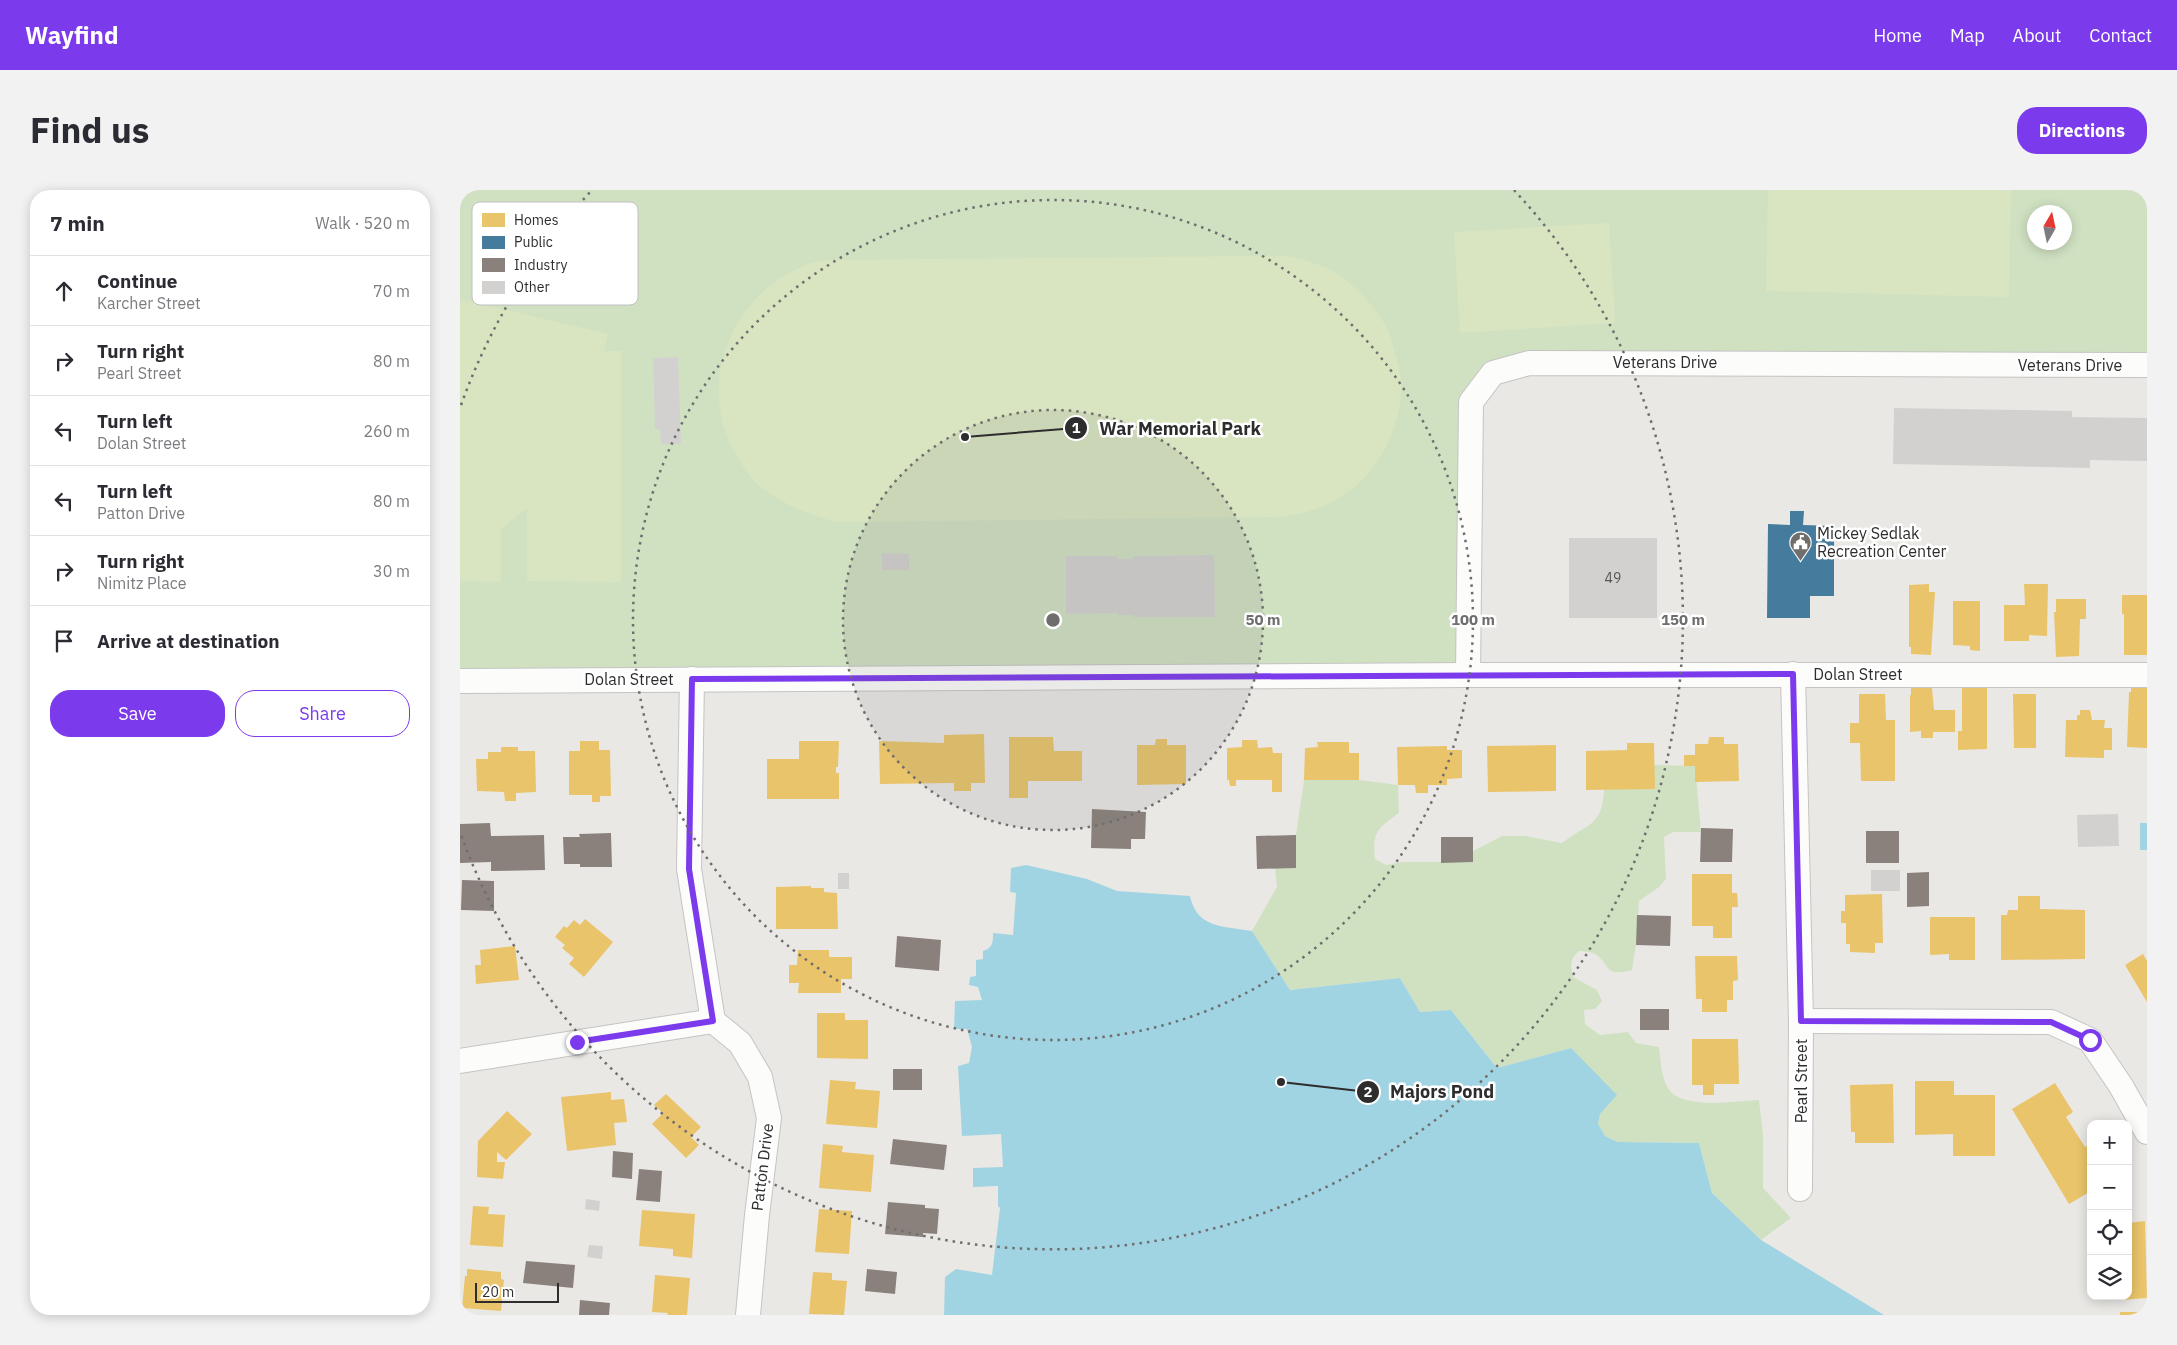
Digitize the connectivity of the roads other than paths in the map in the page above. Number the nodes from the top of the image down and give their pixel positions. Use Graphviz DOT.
graph roads {
  1 [pos="2147,365"];
  2 [pos="1793,674"];
  3 [pos="1468,675"];
  4 [pos="2147,675"];
  5 [pos="692,679"];
  6 [pos="460,681"];
  7 [pos="713,1021"];
  8 [pos="1801,1021"];
  9 [pos="460,1061"];
  10 [pos="2147,1132"];
  11 [pos="1800,1189"];
  12 [pos="748,1315"];
  1 -- 3 [label="street, Veterans Drive"];
  2 -- 3 [label="street, Dolan Street"];
  2 -- 4 [label="street, Dolan Street"];
  2 -- 8 [label="street, Pearl Street"];
  3 -- 5 [label="street, Dolan Street"];
  5 -- 6 [label="street, Dolan Street"];
  5 -- 7 [label="street"];
  7 -- 9 [label="street"];
  7 -- 12 [label="street, Patton Drive"];
  8 -- 10 [label="street"];
  8 -- 11 [label="street, Pearl Street"];
}
